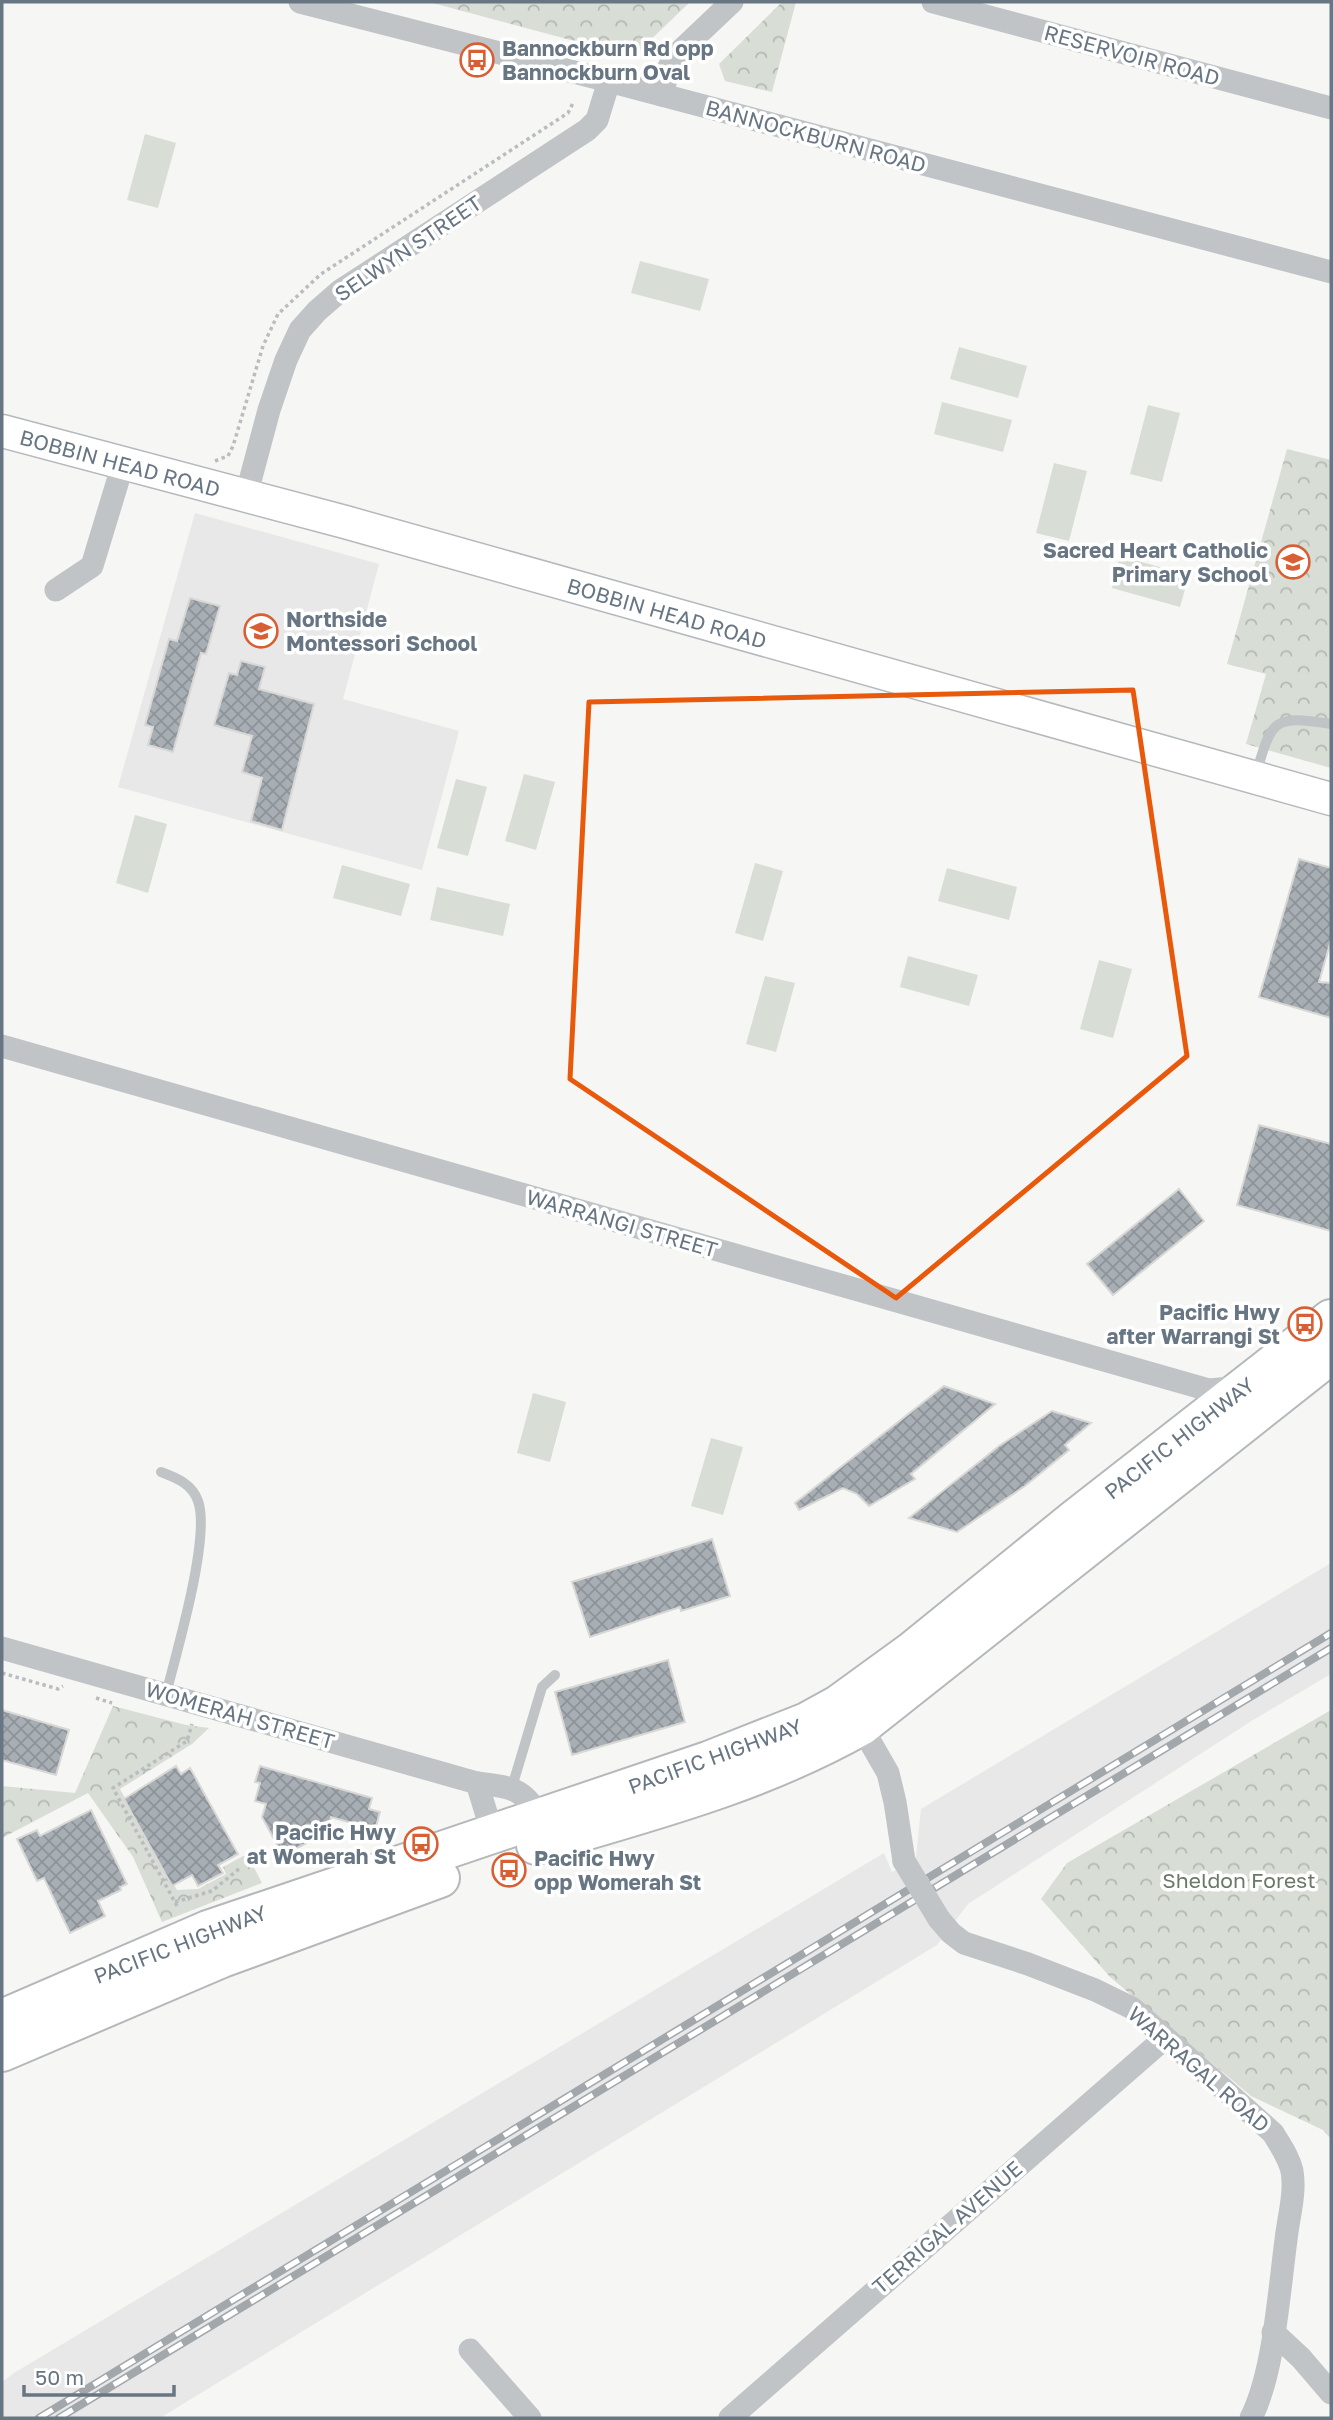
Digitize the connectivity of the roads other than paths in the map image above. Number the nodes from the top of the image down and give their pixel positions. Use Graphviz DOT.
graph roads {
  1 [pos="300,2"];
  2 [pos="732,2"];
  3 [pos="933,2"];
  4 [pos="609,81"];
  5 [pos="662,95"];
  6 [pos="1331,108"];
  7 [pos="1331,272"];
  8 [pos="2,431"];
  9 [pos="123,464"];
  10 [pos="246,496"];
  11 [pos="56,590"];
  12 [pos="1331,724"];
  13 [pos="1255,777"];
  14 [pos="1331,799"];
  15 [pos="2,1046"];
  16 [pos="1331,1319"];
  17 [pos="1331,1354"];
  18 [pos="1244,1387"];
  19 [pos="161,1472"];
  20 [pos="2,1648"];
  21 [pos="555,1675"];
  22 [pos="166,1694"];
  23 [pos="861,1726"];
  24 [pos="477,1783"];
  25 [pos="512,1787"];
  26 [pos="540,1817"];
  27 [pos="492,1832"];
  28 [pos="2,2019"];
  29 [pos="1165,2038"];
  30 [pos="2,2052"];
  31 [pos="1273,2332"];
  32 [pos="470,2350"];
  33 [pos="1331,2393"];
  34 [pos="530,2418"];
  35 [pos="730,2418"];
  36 [pos="1251,2418"];
  1 -- 4 [label="street, BANNOCKBURN ROAD"];
  2 -- 5 [label="street"];
  3 -- 6 [label="street, RESERVOIR ROAD"];
  4 -- 5 [label="street, BANNOCKBURN ROAD"];
  4 -- 10 [label="street, SELWYN STREET"];
  5 -- 7 [label="street, BANNOCKBURN ROAD"];
  8 -- 9 [label="main road, BOBBIN HEAD ROAD"];
  9 -- 10 [label="main road, BOBBIN HEAD ROAD"];
  9 -- 11 [label="street"];
  10 -- 13 [label="main road, BOBBIN HEAD ROAD"];
  12 -- 13 [label="lane"];
  13 -- 14 [label="main road, BOBBIN HEAD ROAD"];
  15 -- 18 [label="street, WARRANGI STREET"];
  16 -- 18 [label="highway, PACIFIC HIGHWAY"];
  17 -- 23 [label="highway, PACIFIC HIGHWAY"];
  18 -- 26 [label="highway, PACIFIC HIGHWAY"];
  19 -- 22 [label="lane"];
  20 -- 22 [label="street, WOMERAH STREET"];
  21 -- 25 [label="lane"];
  22 -- 24 [label="street, WOMERAH STREET"];
  23 -- 29 [label="street, WARRAGAL ROAD, bridge"];
  23 -- 30 [label="highway, PACIFIC HIGHWAY"];
  24 -- 25 [label="street, WOMERAH STREET"];
  24 -- 27 [label="street"];
  25 -- 26 [label="street"];
  26 -- 27 [label="highway, PACIFIC HIGHWAY"];
  27 -- 28 [label="highway, PACIFIC HIGHWAY"];
  29 -- 31 [label="street, WARRAGAL ROAD"];
  29 -- 35 [label="street, TERRIGAL AVENUE"];
  31 -- 33 [label="street"];
  31 -- 36 [label="street, WARRAGAL ROAD"];
  32 -- 34 [label="street"];
}
